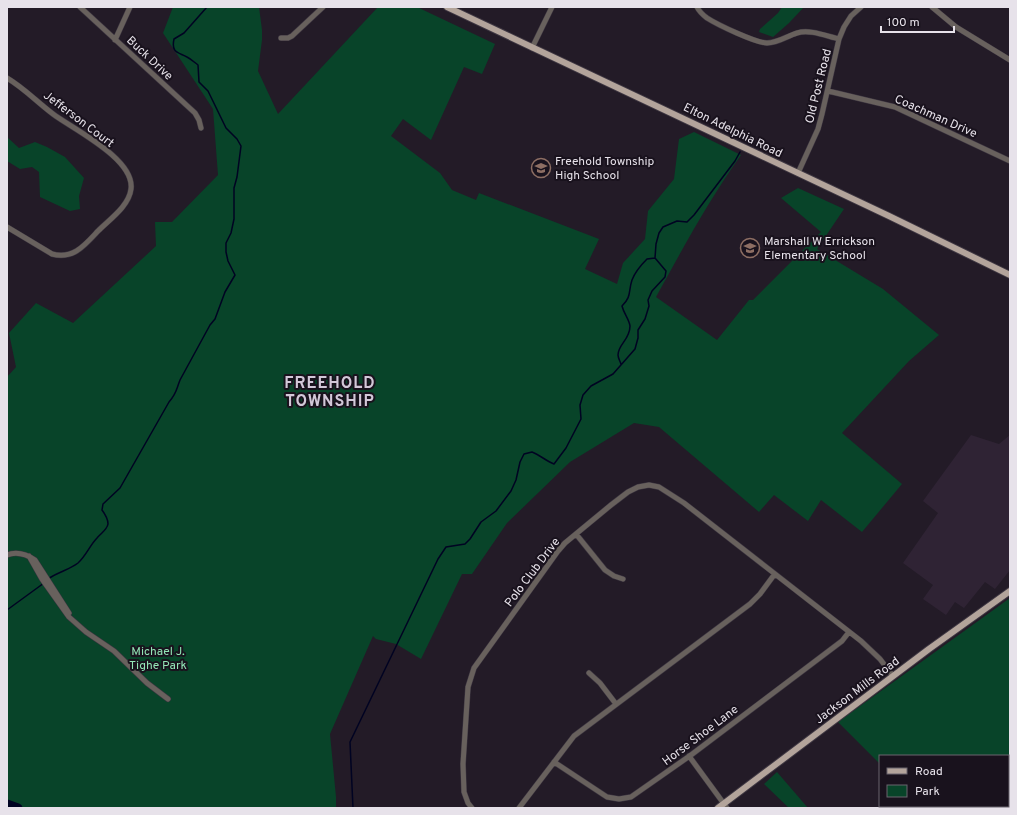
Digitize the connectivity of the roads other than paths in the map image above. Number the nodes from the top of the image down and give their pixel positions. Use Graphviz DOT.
graph roads {
  1 [pos="80,7"];
  2 [pos="130,7"];
  3 [pos="322,7"];
  4 [pos="447,7"];
  5 [pos="552,7"];
  6 [pos="697,7"];
  7 [pos="861,7"];
  8 [pos="932,7"];
  9 [pos="281,38"];
  10 [pos="839,39"];
  11 [pos="115,40"];
  12 [pos="532,48"];
  13 [pos="1010,60"];
  14 [pos="7,78"];
  15 [pos="828,91"];
  16 [pos="201,128"];
  17 [pos="1010,161"];
  18 [pos="798,173"];
  19 [pos="7,227"];
  20 [pos="1010,275"];
  21 [pos="576,534"];
  22 [pos="7,555"];
  23 [pos="774,575"];
  24 [pos="623,579"];
  25 [pos="1010,591"];
  26 [pos="849,632"];
  27 [pos="589,673"];
  28 [pos="893,676"];
  29 [pos="168,699"];
  30 [pos="616,704"];
  31 [pos="689,756"];
  32 [pos="554,762"];
  33 [pos="726,806"];
  34 [pos="472,808"];
  35 [pos="519,808"];
  36 [pos="718,808"];
  1 -- 11 [label="street, Buck Drive"];
  2 -- 11 [label="street"];
  3 -- 9 [label="street"];
  4 -- 12 [label="main road, Elton Adelphia Road"];
  5 -- 12 [label="street"];
  6 -- 10 [label="street"];
  7 -- 10 [label="street, Old Post Road"];
  8 -- 13 [label="street"];
  10 -- 15 [label="street, Old Post Road"];
  11 -- 16 [label="street, Buck Drive"];
  12 -- 18 [label="main road, Elton Adelphia Road"];
  14 -- 19 [label="street, Jefferson Court"];
  15 -- 17 [label="street, Coachman Drive"];
  15 -- 18 [label="street, Old Post Road"];
  18 -- 20 [label="main road, Elton Adelphia Road"];
  21 -- 23 [label="street, Polo Club Drive"];
  21 -- 24 [label="street"];
  21 -- 34 [label="street, Polo Club Drive"];
  22 -- 29 [label="street"];
  23 -- 26 [label="street, Polo Club Drive"];
  23 -- 30 [label="street"];
  25 -- 28 [label="main road, Jackson Mills Road"];
  26 -- 28 [label="street, Polo Club Drive"];
  26 -- 31 [label="street, Horse Shoe Lane"];
  27 -- 30 [label="street"];
  28 -- 33 [label="main road, Jackson Mills Road"];
  30 -- 32 [label="street"];
  31 -- 32 [label="street, Horse Shoe Lane"];
  31 -- 33 [label="street"];
  32 -- 35 [label="street"];
  33 -- 36 [label="main road, Jackson Mills Road"];
}
